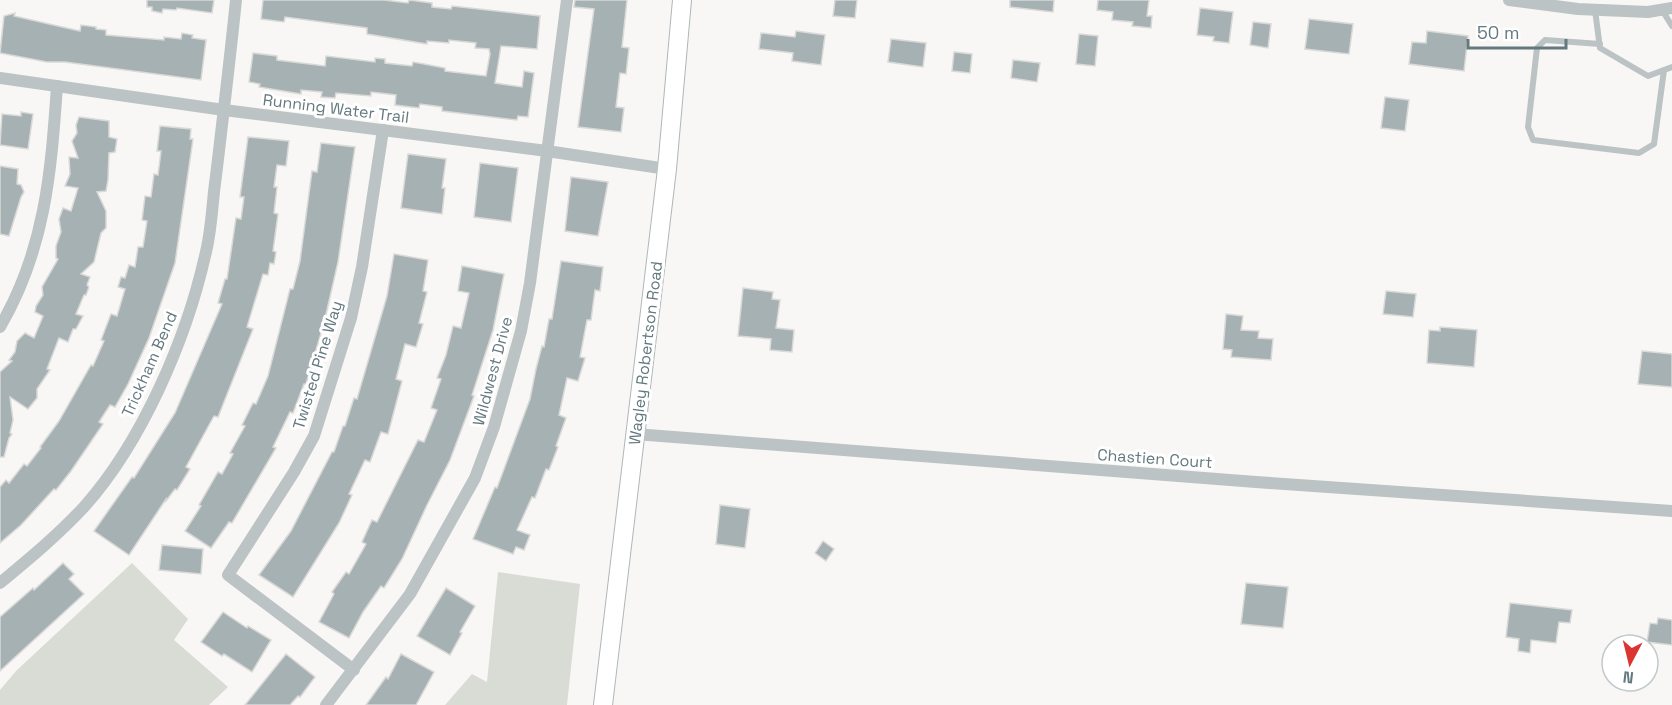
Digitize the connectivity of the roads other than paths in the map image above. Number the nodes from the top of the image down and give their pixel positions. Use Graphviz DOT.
graph roads {
  1 [pos="236,0"];
  2 [pos="567,0"];
  3 [pos="682,0"];
  4 [pos="1509,0"];
  5 [pos="1667,9"];
  6 [pos="1595,10"];
  7 [pos="1672,26"];
  8 [pos="1600,44"];
  9 [pos="1672,67"];
  10 [pos="1664,70"];
  11 [pos="0,78"];
  12 [pos="57,87"];
  13 [pos="224,110"];
  14 [pos="383,130"];
  15 [pos="547,151"];
  16 [pos="667,169"];
  17 [pos="0,327"];
  18 [pos="635,434"];
  19 [pos="1672,511"];
  20 [pos="0,583"];
  21 [pos="354,670"];
  22 [pos="326,705"];
  23 [pos="603,705"];
  1 -- 13 [label="street, Trickham Bend"];
  2 -- 15 [label="street, Wildwest Drive"];
  3 -- 16 [label="street, Wagley Robertson Road"];
  4 -- 6 [label="street"];
  5 -- 6 [label="street"];
  5 -- 7 [label="lane"];
  6 -- 8 [label="lane"];
  8 -- 10 [label="lane"];
  8 -- 10 [label="lane"];
  9 -- 10 [label="lane"];
  11 -- 12 [label="street, Running Water Trail"];
  12 -- 13 [label="street, Running Water Trail"];
  12 -- 17 [label="street"];
  13 -- 14 [label="street, Running Water Trail"];
  13 -- 20 [label="street, Trickham Bend"];
  14 -- 15 [label="street, Running Water Trail"];
  14 -- 21 [label="street, Twisted Pine Way"];
  15 -- 16 [label="street, Running Water Trail"];
  15 -- 21 [label="street, Wildwest Drive"];
  16 -- 18 [label="street, Wagley Robertson Road"];
  18 -- 19 [label="street, Chastien Court"];
  18 -- 23 [label="street, Wagley Robertson Road"];
  21 -- 22 [label="street, Wildwest Drive"];
}
